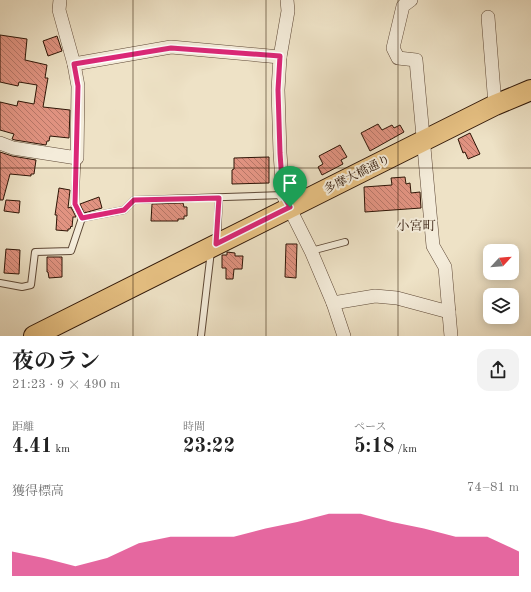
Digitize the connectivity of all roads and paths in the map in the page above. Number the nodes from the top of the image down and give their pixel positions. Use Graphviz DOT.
graph roads {
  1 [pos="60,0"];
  2 [pos="287,0"];
  3 [pos="411,0"];
  4 [pos="488,17"];
  5 [pos="280,56"];
  6 [pos="74,64"];
  7 [pos="531,90"];
  8 [pos="495,105"];
  9 [pos="423,141"];
  10 [pos="0,143"];
  11 [pos="77,158"];
  12 [pos="219,198"];
  13 [pos="286,201"];
  14 [pos="82,218"];
  15 [pos="344,242"];
  16 [pos="214,246"];
  17 [pos="311,251"];
  18 [pos="0,283"];
  19 [pos="332,303"];
  20 [pos="449,312"];
  21 [pos="34,336"];
  22 [pos="201,336"];
  23 [pos="344,336"];
  24 [pos="451,336"];
  1 -- 6 [label="street"];
  2 -- 5 [label="street"];
  3 -- 9 [label="street"];
  4 -- 8 [label="street"];
  5 -- 6 [label="street"];
  5 -- 13 [label="street"];
  6 -- 11 [label="street"];
  7 -- 8 [label="main road, 多摩大橋通り"];
  8 -- 9 [label="main road, 多摩大橋通り"];
  9 -- 13 [label="main road, 多摩大橋通り"];
  9 -- 20 [label="street"];
  10 -- 11 [label="street"];
  11 -- 14 [label="lane"];
  12 -- 13 [label="lane"];
  12 -- 14 [label="lane"];
  12 -- 16 [label="lane"];
  13 -- 16 [label="main road, 多摩大橋通り"];
  13 -- 17 [label="street"];
  14 -- 18 [label="lane"];
  15 -- 17 [label="lane"];
  16 -- 21 [label="main road, 多摩大橋通り"];
  16 -- 22 [label="lane"];
  17 -- 19 [label="street"];
  19 -- 20 [label="street"];
  19 -- 23 [label="street"];
  20 -- 24 [label="street"];
}
